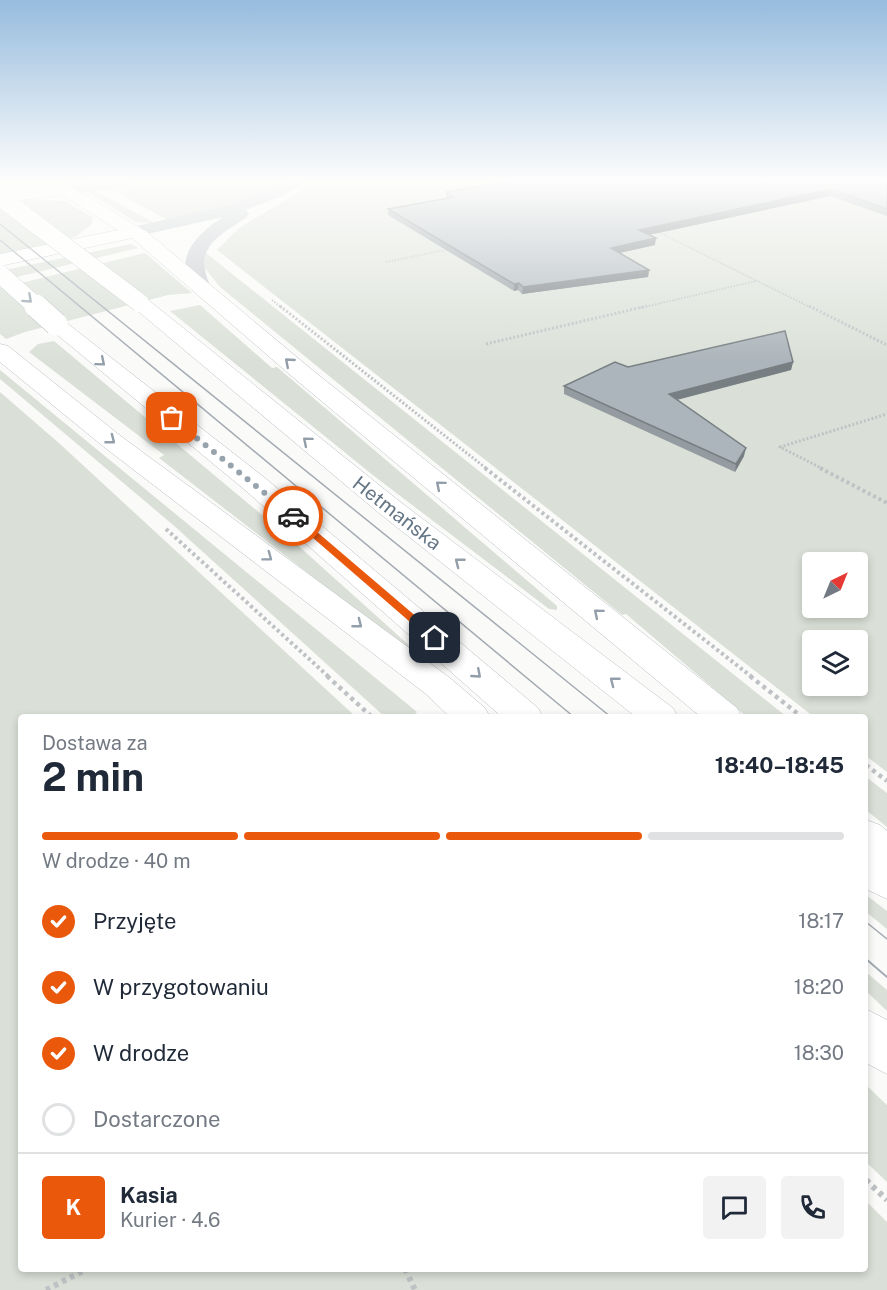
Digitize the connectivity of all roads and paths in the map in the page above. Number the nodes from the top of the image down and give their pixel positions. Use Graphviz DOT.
graph roads {
  1 [pos="60,242"];
  2 [pos="85,242"];
  3 [pos="147,242"];
  4 [pos="204,242"];
  5 [pos="678,242"];
  6 [pos="456,247"];
  7 [pos="0,260"];
  8 [pos="386,262"];
  9 [pos="0,274"];
  10 [pos="757,280"];
  11 [pos="200,285"];
  12 [pos="267,296"];
  13 [pos="486,344"];
  14 [pos="887,345"];
  15 [pos="0,351"];
  16 [pos="887,414"];
  17 [pos="887,503"];
  18 [pos="164,527"];
  19 [pos="369,714"];
  20 [pos="469,714"];
  21 [pos="522,714"];
  22 [pos="656,714"];
  23 [pos="720,714"];
  24 [pos="798,714"];
  25 [pos="868,767"];
  26 [pos="887,781"];
  27 [pos="868,838"];
  28 [pos="887,854"];
  29 [pos="868,868"];
  30 [pos="887,882"];
  31 [pos="868,1033"];
  32 [pos="887,1052"];
  33 [pos="868,1181"];
  34 [pos="887,1200"];
  35 [pos="81,1272"];
  36 [pos="406,1272"];
  37 [pos="46,1290"];
  38 [pos="415,1290"];
  22 -- 1 [label="main road, Hetmańska, one-way, bridge"];
  2 -- 7 [label="main road"];
  3 -- 11 [label="main road"];
  4 -- 11 [label="street"];
  5 -- 10 [label="path"];
  6 -- 8 [label="path"];
  9 -- 21 [label="main road, one-way, bridge"];
  10 -- 13 [label="path"];
  10 -- 14 [label="path"];
  23 -- 11 [label="main road, one-way"];
  12 -- 24 [label="path"];
  15 -- 20 [label="main road, one-way"];
  16 -- 17 [label="path"];
  18 -- 19 [label="path"];
  25 -- 26 [label="path"];
  27 -- 28 [label="main road"];
  29 -- 30 [label="main road"];
  31 -- 32 [label="main road"];
  33 -- 34 [label="path"];
  35 -- 37 [label="path"];
  36 -- 38 [label="path"];
}
